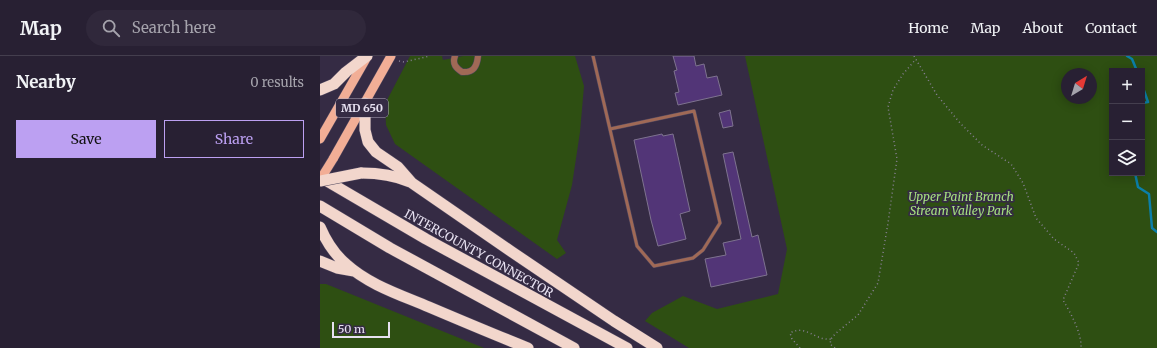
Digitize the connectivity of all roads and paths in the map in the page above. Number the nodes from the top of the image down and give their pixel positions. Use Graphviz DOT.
graph roads {
  1 [pos="367,56"];
  2 [pos="430,56"];
  3 [pos="455,56"];
  4 [pos="478,56"];
  5 [pos="593,56"];
  6 [pos="914,56"];
  7 [pos="395,58"];
  8 [pos="916,59"];
  9 [pos="320,90"];
  10 [pos="365,103"];
  11 [pos="610,129"];
  12 [pos="320,139"];
  13 [pos="320,180"];
  14 [pos="412,183"];
  15 [pos="320,206"];
  16 [pos="320,227"];
  17 [pos="320,261"];
  18 [pos="355,271"];
  19 [pos="831,339"];
  20 [pos="528,348"];
  21 [pos="574,348"];
  22 [pos="627,348"];
  23 [pos="657,348"];
  24 [pos="800,348"];
  25 [pos="835,348"];
  26 [pos="1081,348"];
  1 -- 9 [label="highway"];
  1 -- 12 [label="main road, MD 650"];
  2 -- 7 [label="path"];
  3 -- 4 [label="street"];
  5 -- 11 [label="lane"];
  6 -- 8 [label="path"];
  7 -- 10 [label="main road, MD 650"];
  8 -- 19 [label="path"];
  8 -- 26 [label="path"];
  10 -- 13 [label="main road, MD 650, bridge"];
  10 -- 14 [label="highway"];
  11 -- 11 [label="lane"];
  13 -- 14 [label="highway, bridge"];
  13 -- 22 [label="highway, INTERCOUNTY CONNECTOR"];
  14 -- 23 [label="highway"];
  15 -- 21 [label="highway"];
  16 -- 18 [label="highway"];
  17 -- 18 [label="highway"];
  18 -- 20 [label="highway"];
  19 -- 24 [label="path"];
  19 -- 25 [label="path"];
}
